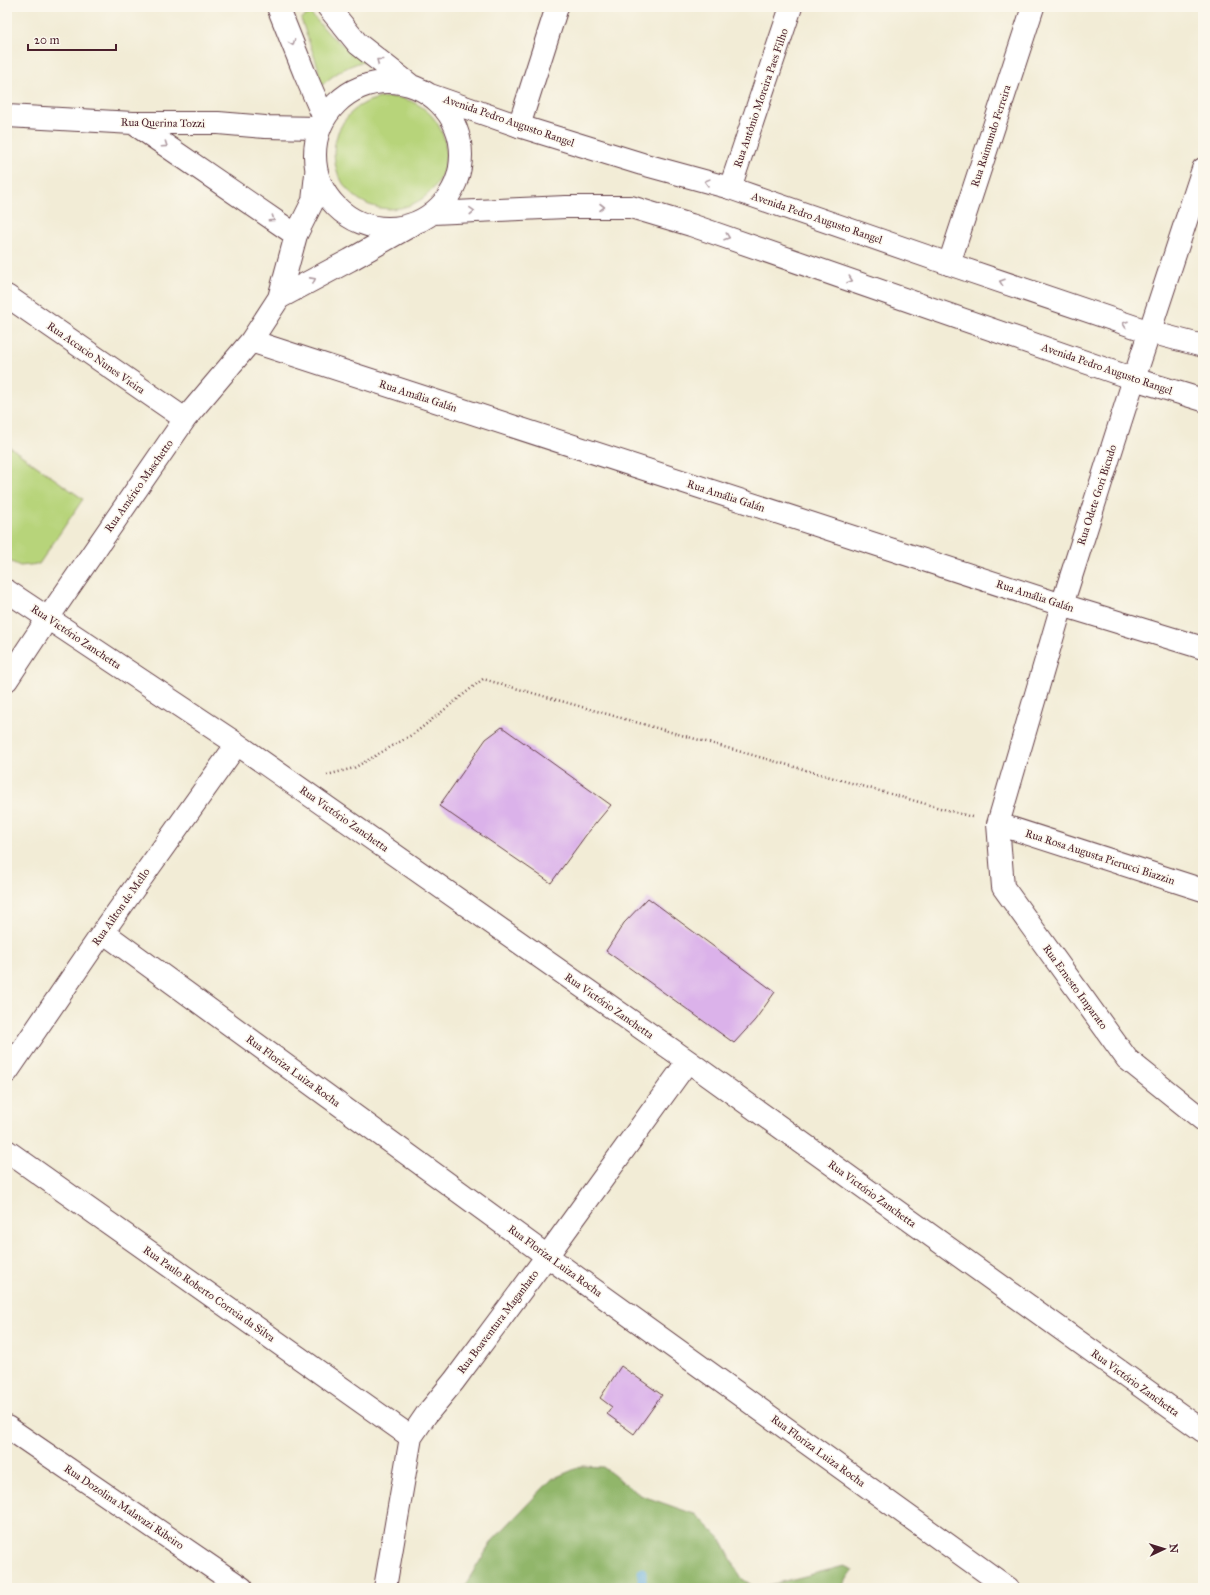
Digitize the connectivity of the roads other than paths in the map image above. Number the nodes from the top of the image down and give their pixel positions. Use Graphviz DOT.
graph roads {
  1 [pos="278,7"];
  2 [pos="328,7"];
  3 [pos="558,7"];
  4 [pos="791,7"];
  5 [pos="1033,7"];
  6 [pos="410,85"];
  7 [pos="430,95"];
  8 [pos="7,116"];
  9 [pos="133,123"];
  10 [pos="321,123"];
  11 [pos="519,126"];
  12 [pos="1203,168"];
  13 [pos="316,174"];
  14 [pos="730,188"];
  15 [pos="433,213"];
  16 [pos="412,225"];
  17 [pos="296,235"];
  18 [pos="949,264"];
  19 [pos="7,296"];
  20 [pos="278,298"];
  21 [pos="1150,332"];
  22 [pos="251,341"];
  23 [pos="1203,346"];
  24 [pos="1134,378"];
  25 [pos="1203,400"];
  26 [pos="185,419"];
  27 [pos="7,591"];
  28 [pos="1062,605"];
  29 [pos="48,618"];
  30 [pos="1203,648"];
  31 [pos="7,680"];
  32 [pos="237,744"];
  33 [pos="998,824"];
  34 [pos="1203,890"];
  35 [pos="103,932"];
  36 [pos="688,1062"];
  37 [pos="7,1072"];
  38 [pos="1203,1120"];
  39 [pos="7,1151"];
  40 [pos="547,1256"];
  41 [pos="7,1427"];
  42 [pos="1203,1431"];
  43 [pos="411,1438"];
  44 [pos="1002,1586"];
  45 [pos="242,1588"];
  46 [pos="385,1588"];
  1 -- 10 [label="street, one-way"];
  6 -- 2 [label="street, one-way"];
  3 -- 11 [label="street"];
  4 -- 14 [label="street, Rua Antônio Moreira Paes Filho"];
  5 -- 18 [label="street, Rua Raimundo Ferreira"];
  6 -- 7 [label="street"];
  6 -- 10 [label="street"];
  7 -- 11 [label="street, Avenida Pedro Augusto Rangel"];
  7 -- 15 [label="street"];
  8 -- 9 [label="street, Rua Querina Tozzi"];
  9 -- 10 [label="street, Rua Querina Tozzi"];
  9 -- 17 [label="street, one-way"];
  10 -- 13 [label="street"];
  14 -- 11 [label="street, Avenida Pedro Augusto Rangel, one-way"];
  12 -- 21 [label="street, Rua Odete Gori Bicudo"];
  13 -- 16 [label="street"];
  13 -- 17 [label="street, Rua Américo Maschetto"];
  14 -- 18 [label="street, Avenida Pedro Augusto Rangel"];
  15 -- 16 [label="street"];
  15 -- 24 [label="street, Avenida Pedro Augusto Rangel, one-way"];
  20 -- 16 [label="street, one-way"];
  17 -- 20 [label="street, Rua Américo Maschetto"];
  21 -- 18 [label="street, Avenida Pedro Augusto Rangel, one-way"];
  19 -- 26 [label="street, Rua Accacio Nunes Vieira"];
  20 -- 22 [label="street, Rua Américo Maschetto"];
  21 -- 23 [label="street, Avenida Pedro Augusto Rangel"];
  21 -- 24 [label="street, Rua Odete Gori Bicudo"];
  22 -- 26 [label="street, Rua Américo Maschetto"];
  22 -- 28 [label="street, Rua Amália Galán"];
  24 -- 25 [label="street, Avenida Pedro Augusto Rangel"];
  24 -- 28 [label="street, Rua Odete Gori Bicudo"];
  26 -- 29 [label="street, Rua Américo Maschetto"];
  27 -- 29 [label="street, Rua Victório Zanchetta"];
  28 -- 30 [label="street, Rua Amália Galán"];
  28 -- 33 [label="street, Rua Odete Gori Bicudo"];
  29 -- 31 [label="street, Rua Américo Maschetto"];
  29 -- 32 [label="street, Rua Victório Zanchetta"];
  32 -- 35 [label="street, Rua Ailton de Mello"];
  32 -- 36 [label="street, Rua Victório Zanchetta"];
  33 -- 34 [label="street, Rua Rosa Augusta Pierucci Biazzin"];
  33 -- 38 [label="street, Rua Ernesto Imparato"];
  35 -- 37 [label="street, Rua Ailton de Mello"];
  35 -- 40 [label="street, Rua Floriza Luiza Rocha"];
  36 -- 40 [label="street, Rua Boaventura Maganhato"];
  36 -- 42 [label="street, Rua Victório Zanchetta"];
  39 -- 43 [label="street, Rua Paulo Roberto Correia da Silva"];
  40 -- 43 [label="street, Rua Boaventura Maganhato"];
  40 -- 44 [label="street, Rua Floriza Luiza Rocha"];
  41 -- 45 [label="street, Rua Dozolina Malavazi Ribeiro"];
  43 -- 46 [label="street, Rua Boaventura Maganhato"];
}
